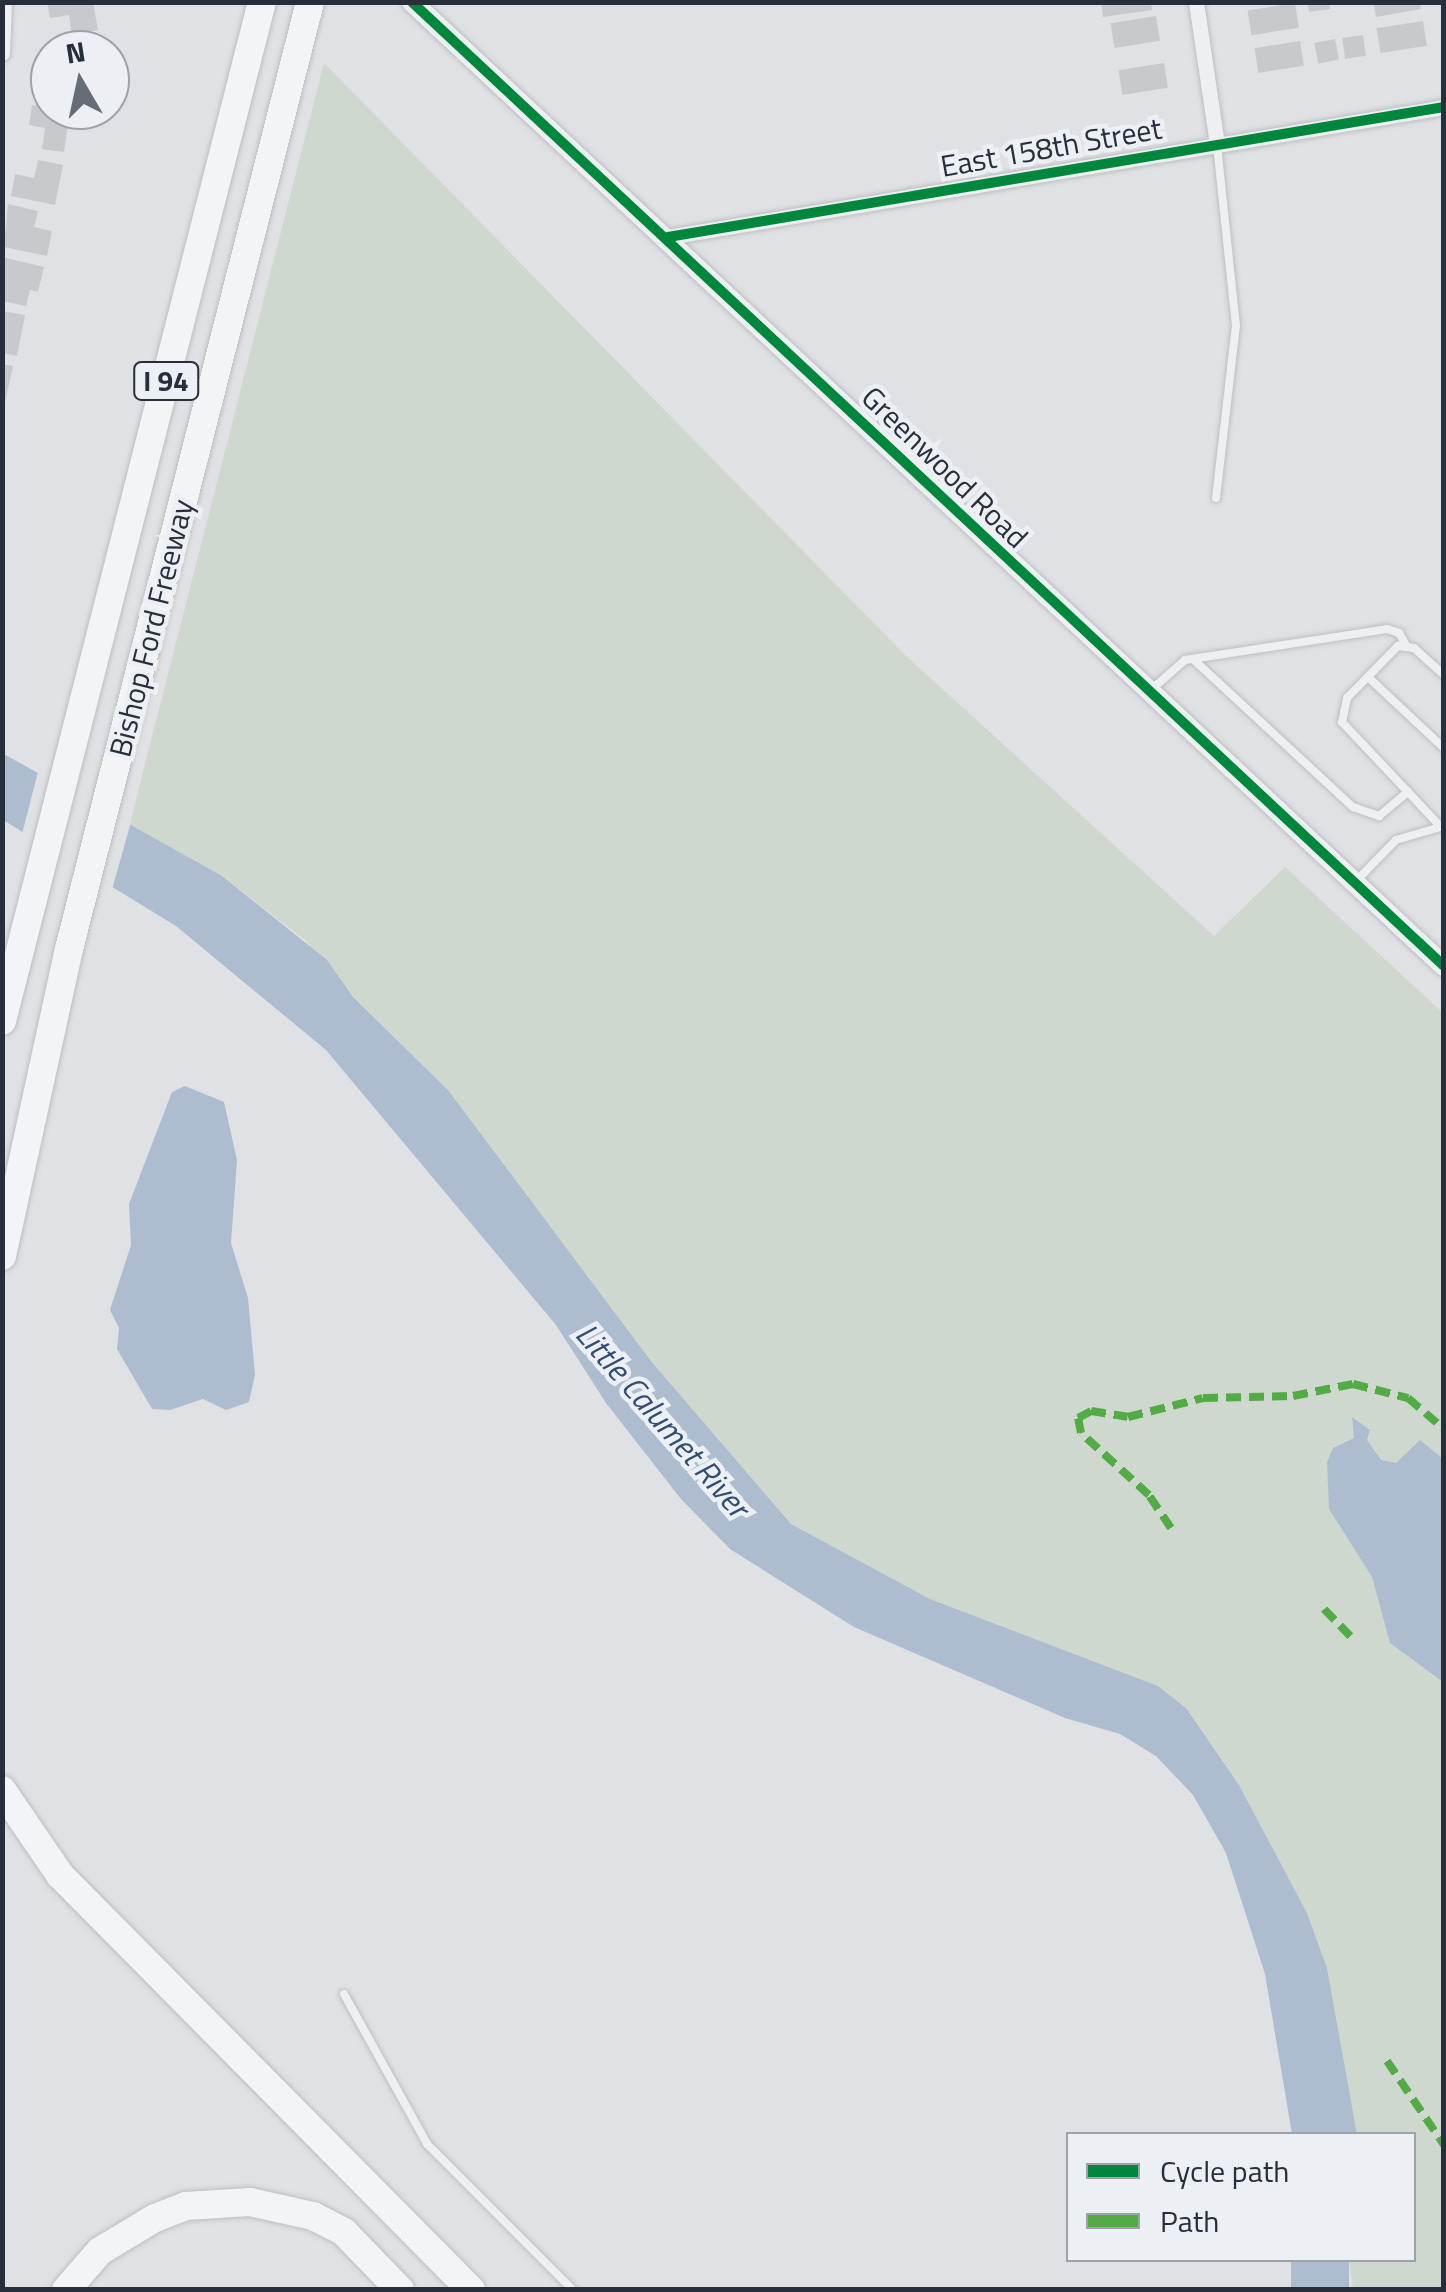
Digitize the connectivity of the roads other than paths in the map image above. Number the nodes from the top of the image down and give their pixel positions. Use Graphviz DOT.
graph roads {
  1 [pos="4,2"];
  2 [pos="262,2"];
  3 [pos="310,2"];
  4 [pos="412,2"];
  5 [pos="1196,2"];
  6 [pos="2,53"];
  7 [pos="1444,108"];
  8 [pos="1217,144"];
  9 [pos="668,238"];
  10 [pos="1216,498"];
  11 [pos="1407,647"];
  12 [pos="1194,660"];
  13 [pos="1444,675"];
  14 [pos="1368,677"];
  15 [pos="1149,692"];
  16 [pos="1444,748"];
  17 [pos="1408,792"];
  18 [pos="1442,826"];
  19 [pos="1354,883"];
  20 [pos="1444,966"];
  21 [pos="2,1021"];
  22 [pos="2,1256"];
  23 [pos="2,1790"];
  24 [pos="344,1994"];
  25 [pos="66,2290"];
  26 [pos="400,2290"];
  27 [pos="471,2290"];
  28 [pos="573,2290"];
  1 -- 6 [label="street"];
  2 -- 21 [label="highway, Bishop Ford Freeway / I 94"];
  3 -- 22 [label="highway, Bishop Ford Freeway / I 94"];
  4 -- 9 [label="street, Greenwood Road"];
  5 -- 8 [label="street"];
  7 -- 8 [label="street, East 158th Street"];
  8 -- 9 [label="street, East 158th Street"];
  8 -- 10 [label="lane"];
  9 -- 15 [label="street, Greenwood Road"];
  11 -- 12 [label="lane"];
  11 -- 13 [label="lane"];
  11 -- 14 [label="lane"];
  12 -- 15 [label="lane"];
  12 -- 17 [label="lane"];
  14 -- 16 [label="lane"];
  14 -- 17 [label="lane"];
  15 -- 19 [label="street, Greenwood Road"];
  17 -- 18 [label="lane"];
  18 -- 19 [label="lane"];
  19 -- 20 [label="street, Greenwood Road"];
  23 -- 27 [label="highway"];
  24 -- 28 [label="lane"];
  25 -- 26 [label="highway"];
}
